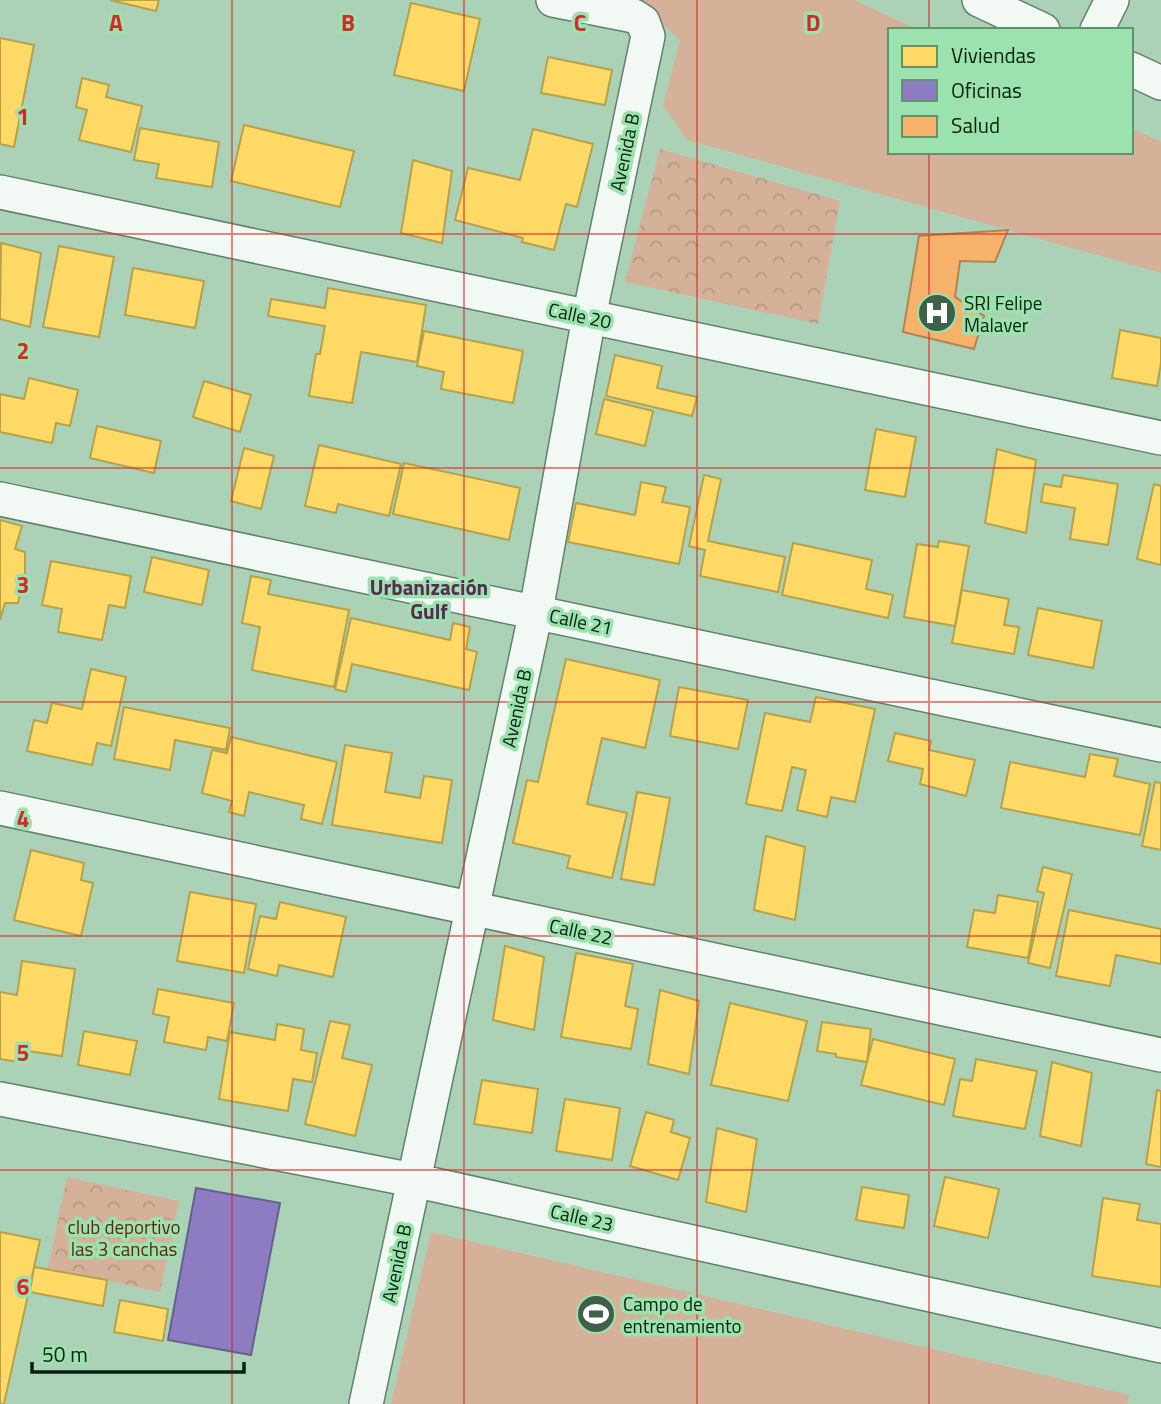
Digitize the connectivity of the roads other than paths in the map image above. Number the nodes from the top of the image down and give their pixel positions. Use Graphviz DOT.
graph roads {
  1 [pos="553,0"];
  2 [pos="979,0"];
  3 [pos="1112,0"];
  4 [pos="1039,28"];
  5 [pos="1098,28"];
  6 [pos="1133,70"];
  7 [pos="1161,83"];
  8 [pos="0,192"];
  9 [pos="589,317"];
  10 [pos="1161,438"];
  11 [pos="0,499"];
  12 [pos="536,611"];
  13 [pos="1161,745"];
  14 [pos="0,808"];
  15 [pos="474,908"];
  16 [pos="1161,1055"];
  17 [pos="0,1099"];
  18 [pos="413,1180"];
  19 [pos="1161,1346"];
  20 [pos="366,1404"];
  1 -- 9 [label="street, Avenida B"];
  2 -- 4 [label="street"];
  3 -- 5 [label="street"];
  6 -- 7 [label="street"];
  8 -- 9 [label="street, Calle 20"];
  9 -- 10 [label="street, Calle 20"];
  9 -- 12 [label="street, Avenida B"];
  11 -- 12 [label="street, Calle 21"];
  12 -- 13 [label="street, Calle 21"];
  12 -- 15 [label="street, Avenida B"];
  14 -- 15 [label="street, Calle 22"];
  15 -- 16 [label="street, Calle 22"];
  15 -- 18 [label="street, Avenida B"];
  17 -- 18 [label="street, Calle 23"];
  18 -- 19 [label="street, Calle 23"];
  18 -- 20 [label="street, Avenida B"];
}
